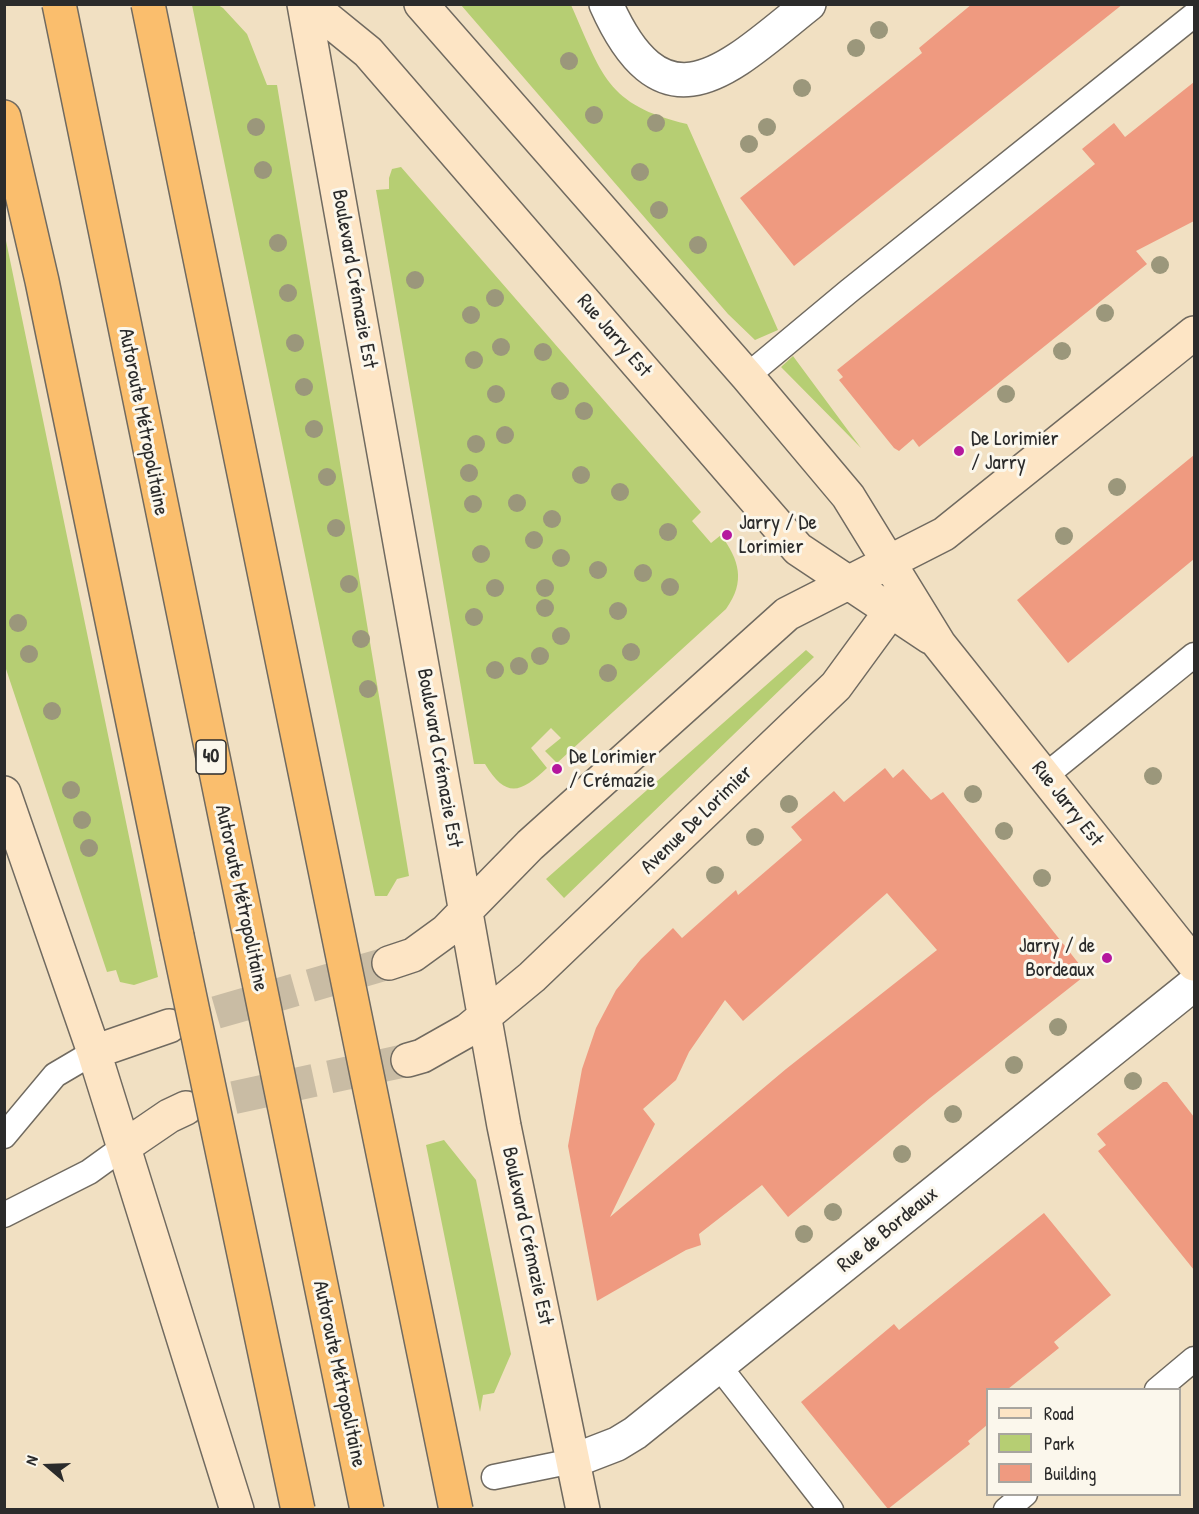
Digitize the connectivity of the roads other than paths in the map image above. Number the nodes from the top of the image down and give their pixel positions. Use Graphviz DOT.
graph roads {
  1 [pos="59,4"];
  2 [pos="148,4"];
  3 [pos="307,4"];
  4 [pos="421,4"];
  5 [pos="606,4"];
  6 [pos="810,4"];
  7 [pos="1194,15"];
  8 [pos="4,117"];
  9 [pos="1194,333"];
  10 [pos="747,376"];
  11 [pos="944,534"];
  12 [pos="888,562"];
  13 [pos="849,582"];
  14 [pos="899,600"];
  15 [pos="1194,656"];
  16 [pos="1045,776"];
  17 [pos="4,793"];
  18 [pos="465,912"];
  19 [pos="389,963"];
  20 [pos="1194,964"];
  21 [pos="1194,984"];
  22 [pos="486,1016"];
  23 [pos="169,1026"];
  24 [pos="94,1052"];
  25 [pos="408,1060"];
  26 [pos="186,1108"];
  27 [pos="4,1136"];
  28 [pos="125,1146"];
  29 [pos="4,1215"];
  30 [pos="1194,1359"];
  31 [pos="718,1365"];
  32 [pos="1158,1388"];
  33 [pos="573,1461"];
  34 [pos="494,1478"];
  35 [pos="1022,1496"];
  36 [pos="237,1509"];
  37 [pos="298,1509"];
  38 [pos="367,1509"];
  39 [pos="456,1509"];
  40 [pos="583,1509"];
  41 [pos="831,1509"];
  42 [pos="1006,1509"];
  1 -- 38 [label="highway, Autoroute Métropolitaine / 40, bridge"];
  2 -- 39 [label="highway, bridge"];
  3 -- 13 [label="main road, Rue Jarry Est"];
  3 -- 18 [label="main road, Boulevard Crémazie Est"];
  4 -- 10 [label="main road, Rue Jarry Est"];
  5 -- 6 [label="street"];
  7 -- 10 [label="lane"];
  8 -- 37 [label="highway, bridge"];
  9 -- 11 [label="main road, Avenue De Lorimier"];
  10 -- 12 [label="main road, Rue Jarry Est"];
  11 -- 12 [label="main road, Avenue De Lorimier"];
  11 -- 14 [label="main road, Avenue De Lorimier"];
  12 -- 13 [label="main road, Avenue De Lorimier"];
  12 -- 14 [label="main road, Rue Jarry Est"];
  13 -- 14 [label="main road, Rue Jarry Est"];
  13 -- 18 [label="main road, Avenue De Lorimier"];
  14 -- 16 [label="main road, Rue Jarry Est"];
  14 -- 22 [label="main road, Avenue De Lorimier"];
  15 -- 16 [label="lane"];
  16 -- 20 [label="main road, Rue Jarry Est"];
  17 -- 24 [label="main road"];
  18 -- 19 [label="main road, Avenue De Lorimier"];
  18 -- 22 [label="main road, Boulevard Crémazie Est"];
  21 -- 31 [label="street, Rue de Bordeaux"];
  22 -- 25 [label="main road, Avenue De Lorimier"];
  22 -- 33 [label="main road, Boulevard Crémazie Est"];
  23 -- 24 [label="main road"];
  24 -- 27 [label="lane"];
  24 -- 28 [label="main road"];
  26 -- 28 [label="main road"];
  28 -- 29 [label="lane"];
  28 -- 36 [label="main road"];
  30 -- 32 [label="lane"];
  31 -- 33 [label="street, Rue de Bordeaux"];
  31 -- 41 [label="lane"];
  33 -- 34 [label="lane"];
  33 -- 40 [label="main road, Boulevard Crémazie Est"];
  35 -- 42 [label="lane"];
}
